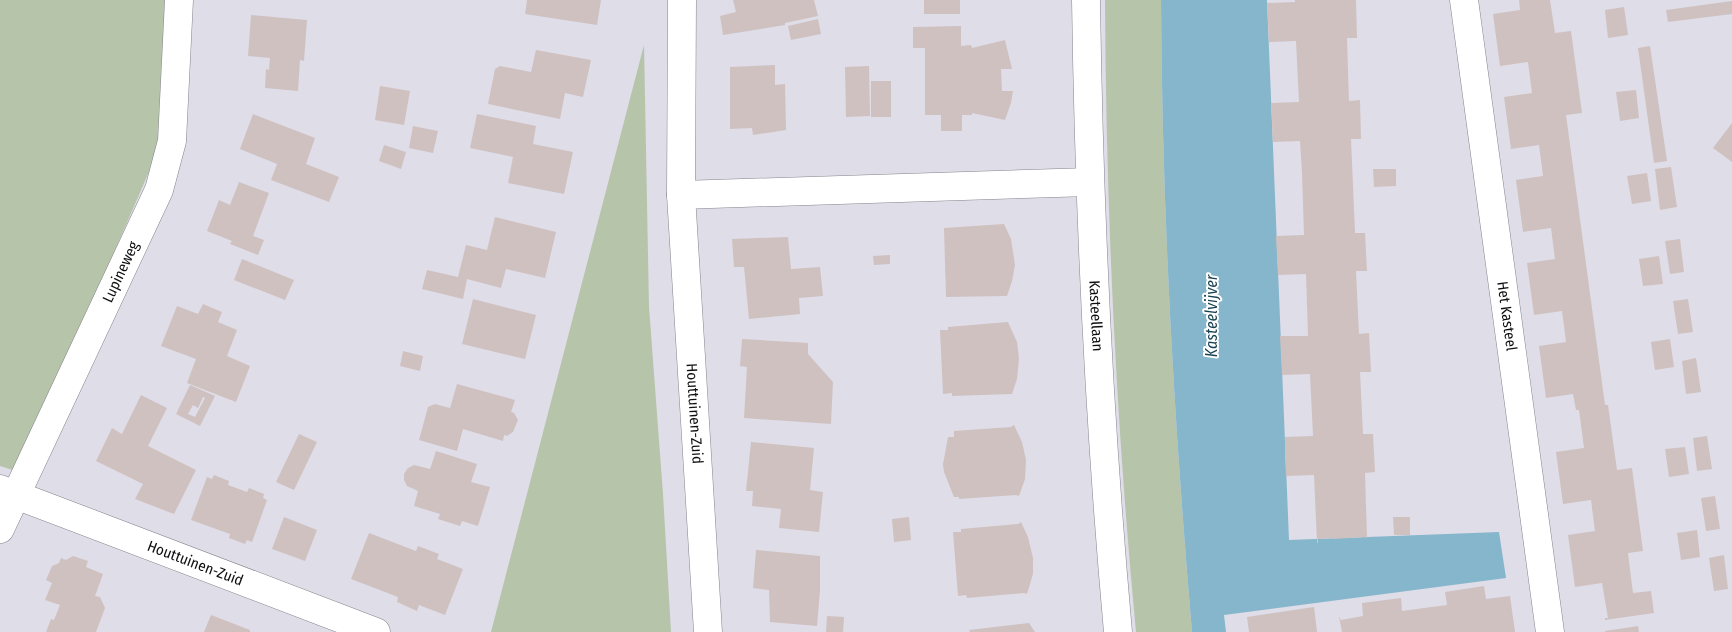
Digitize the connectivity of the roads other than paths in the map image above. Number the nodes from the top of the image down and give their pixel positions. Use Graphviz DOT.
graph roads {
  1 [pos="179,0"];
  2 [pos="682,0"];
  3 [pos="1086,0"];
  4 [pos="1464,0"];
  5 [pos="1090,182"];
  6 [pos="681,195"];
  7 [pos="8,492"];
  8 [pos="0,529"];
  9 [pos="376,632"];
  10 [pos="708,632"];
  11 [pos="1118,632"];
  12 [pos="1550,632"];
  1 -- 7 [label="street, Lupineweg"];
  2 -- 6 [label="street, Houttuinen-Zuid"];
  3 -- 5 [label="street, Kasteellaan"];
  4 -- 12 [label="street, Het Kasteel"];
  5 -- 6 [label="street"];
  5 -- 11 [label="street, Kasteellaan"];
  6 -- 10 [label="street, Houttuinen-Zuid"];
  7 -- 8 [label="street, Lupineweg"];
  7 -- 9 [label="street, Houttuinen-Zuid"];
}
